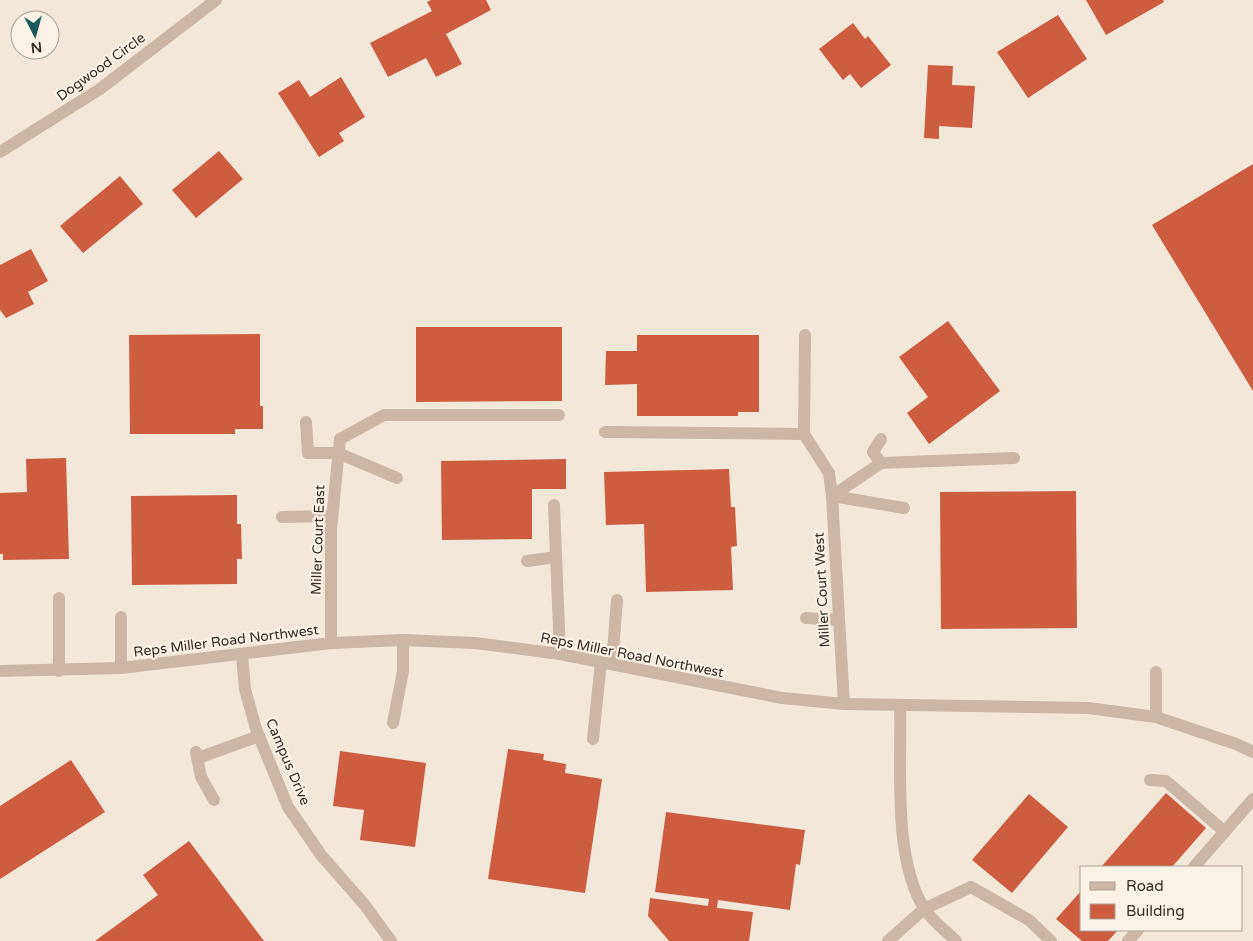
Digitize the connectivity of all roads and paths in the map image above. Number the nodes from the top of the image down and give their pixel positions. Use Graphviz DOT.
graph roads {
  1 [pos="216,0"];
  2 [pos="0,152"];
  3 [pos="805,335"];
  4 [pos="559,415"];
  5 [pos="306,422"];
  6 [pos="605,432"];
  7 [pos="804,434"];
  8 [pos="881,438"];
  9 [pos="338,453"];
  10 [pos="1014,458"];
  11 [pos="881,463"];
  12 [pos="398,478"];
  13 [pos="832,496"];
  14 [pos="554,505"];
  15 [pos="904,508"];
  16 [pos="332,516"];
  17 [pos="282,517"];
  18 [pos="556,557"];
  19 [pos="528,561"];
  20 [pos="59,598"];
  21 [pos="617,600"];
  22 [pos="121,617"];
  23 [pos="806,618"];
  24 [pos="838,620"];
  25 [pos="403,640"];
  26 [pos="331,643"];
  27 [pos="242,654"];
  28 [pos="560,654"];
  29 [pos="606,663"];
  30 [pos="121,668"];
  31 [pos="0,671"];
  32 [pos="59,671"];
  33 [pos="1156,672"];
  34 [pos="844,704"];
  35 [pos="900,705"];
  36 [pos="1156,717"];
  37 [pos="393,723"];
  38 [pos="259,736"];
  39 [pos="593,739"];
  40 [pos="1253,752"];
  41 [pos="1150,780"];
  42 [pos="1253,799"];
  43 [pos="214,800"];
  44 [pos="1225,832"];
  45 [pos="1195,866"];
  46 [pos="924,909"];
  47 [pos="1137,931"];
  48 [pos="391,941"];
  49 [pos="888,941"];
  50 [pos="956,941"];
  51 [pos="1051,941"];
  52 [pos="1128,941"];
  1 -- 2 [label="street, Dogwood Circle"];
  3 -- 7 [label="street"];
  4 -- 9 [label="street, Miller Court East"];
  5 -- 9 [label="street"];
  6 -- 7 [label="street"];
  7 -- 13 [label="street, Miller Court West"];
  8 -- 11 [label="street"];
  9 -- 12 [label="street"];
  9 -- 16 [label="street, Miller Court East"];
  10 -- 11 [label="street"];
  11 -- 13 [label="street"];
  13 -- 15 [label="street"];
  13 -- 24 [label="street, Miller Court West"];
  14 -- 18 [label="street"];
  16 -- 17 [label="street"];
  16 -- 26 [label="street, Miller Court East"];
  18 -- 19 [label="street"];
  18 -- 28 [label="street"];
  20 -- 32 [label="street"];
  21 -- 29 [label="street"];
  22 -- 30 [label="street"];
  23 -- 24 [label="street"];
  24 -- 34 [label="street, Miller Court West"];
  25 -- 26 [label="street, Reps Miller Road Northwest"];
  25 -- 28 [label="street, Reps Miller Road Northwest"];
  25 -- 37 [label="street"];
  26 -- 27 [label="street, Reps Miller Road Northwest"];
  27 -- 30 [label="street, Reps Miller Road Northwest"];
  27 -- 38 [label="street, Campus Drive"];
  28 -- 29 [label="street, Reps Miller Road Northwest"];
  29 -- 34 [label="street, Reps Miller Road Northwest"];
  29 -- 39 [label="street"];
  30 -- 32 [label="street, Reps Miller Road Northwest"];
  31 -- 32 [label="street, Reps Miller Road Northwest"];
  33 -- 36 [label="street"];
  34 -- 35 [label="street, Reps Miller Road Northwest"];
  35 -- 36 [label="street, Reps Miller Road Northwest"];
  35 -- 46 [label="street"];
  36 -- 40 [label="street, Reps Miller Road Northwest"];
  38 -- 43 [label="street"];
  38 -- 48 [label="street, Campus Drive"];
  41 -- 44 [label="street"];
  42 -- 44 [label="street"];
  44 -- 45 [label="street"];
  46 -- 49 [label="street"];
  46 -- 50 [label="street"];
  46 -- 51 [label="street"];
  47 -- 52 [label="street"];
}
